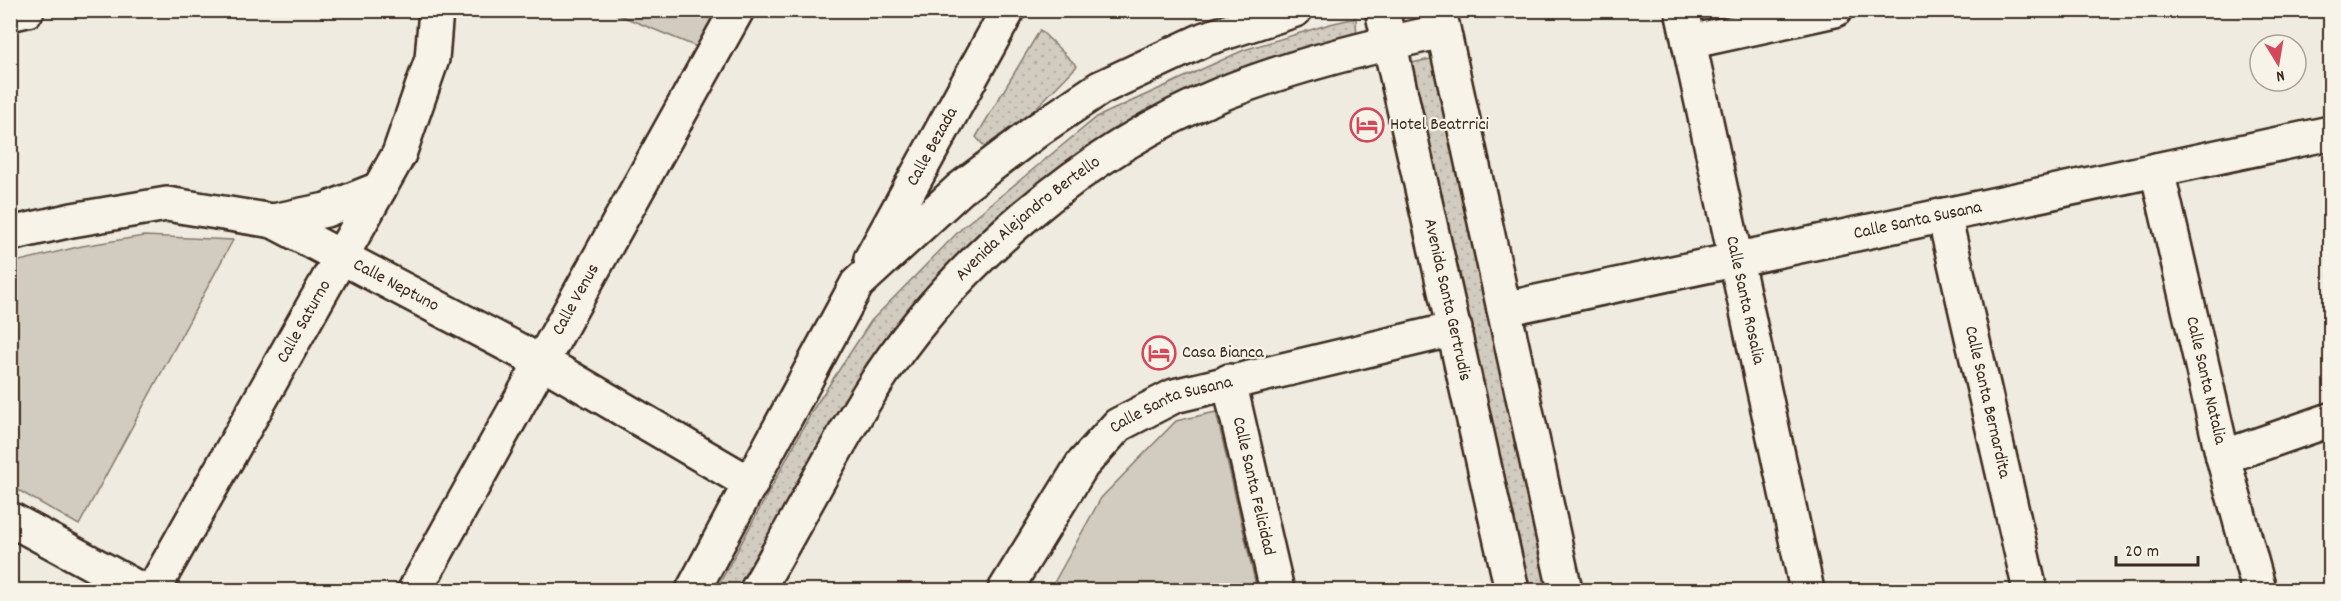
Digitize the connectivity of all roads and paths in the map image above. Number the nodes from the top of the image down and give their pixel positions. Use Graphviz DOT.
graph roads {
  1 [pos="27,10"];
  2 [pos="436,10"];
  3 [pos="736,10"];
  4 [pos="1008,10"];
  5 [pos="1295,10"];
  6 [pos="1383,10"];
  7 [pos="1682,10"];
  8 [pos="1835,10"];
  9 [pos="10,14"];
  10 [pos="1441,21"];
  11 [pos="1689,42"];
  12 [pos="1390,43"];
  13 [pos="2331,133"];
  14 [pos="2157,170"];
  15 [pos="379,189"];
  16 [pos="1944,215"];
  17 [pos="273,221"];
  18 [pos="10,234"];
  19 [pos="340,255"];
  20 [pos="1736,260"];
  21 [pos="857,284"];
  22 [pos="1504,309"];
  23 [pos="1455,329"];
  24 [pos="541,364"];
  25 [pos="1229,381"];
  26 [pos="2331,420"];
  27 [pos="2223,457"];
  28 [pos="751,484"];
  29 [pos="10,519"];
  30 [pos="141,591"];
  31 [pos="153,591"];
  32 [pos="415,591"];
  33 [pos="693,591"];
  34 [pos="757,591"];
  35 [pos="1005,591"];
  36 [pos="1277,591"];
  37 [pos="1512,591"];
  38 [pos="1565,591"];
  39 [pos="1807,591"];
  40 [pos="2030,591"];
  41 [pos="2259,591"];
  1 -- 9 [label="street"];
  2 -- 15 [label="street, Calle Saturno"];
  3 -- 24 [label="street, Calle Venus"];
  4 -- 21 [label="street, Calle Bezada"];
  5 -- 21 [label="street"];
  6 -- 12 [label="street, Avenida Santa Gertrudis"];
  7 -- 11 [label="street, Calle Santa Rosalia"];
  8 -- 11 [label="street"];
  10 -- 12 [label="street, Avenida Alejandro Bertello"];
  10 -- 22 [label="street"];
  11 -- 20 [label="street, Calle Santa Rosalia"];
  12 -- 23 [label="street, Avenida Santa Gertrudis"];
  12 -- 34 [label="street, Avenida Alejandro Bertello"];
  13 -- 14 [label="street, Calle Santa Susana"];
  14 -- 16 [label="street, Calle Santa Susana"];
  14 -- 27 [label="street, Calle Santa Natalia"];
  15 -- 17 [label="street"];
  15 -- 19 [label="street, Calle Saturno"];
  16 -- 20 [label="street, Calle Santa Susana"];
  16 -- 40 [label="street, Calle Santa Bernardita"];
  17 -- 18 [label="street, Calle Neptuno"];
  17 -- 19 [label="street, Calle Neptuno"];
  19 -- 24 [label="street, Calle Neptuno"];
  19 -- 31 [label="street, Calle Saturno"];
  20 -- 22 [label="street, Calle Santa Susana"];
  20 -- 39 [label="street, Calle Santa Rosalia"];
  21 -- 28 [label="street"];
  22 -- 38 [label="street"];
  23 -- 25 [label="street, Calle Santa Susana"];
  23 -- 37 [label="street, Avenida Santa Gertrudis"];
  24 -- 28 [label="street, Calle Neptuno"];
  24 -- 32 [label="street, Calle Venus"];
  25 -- 35 [label="street, Calle Santa Susana"];
  25 -- 36 [label="street, Calle Santa Felicidad"];
  26 -- 27 [label="street"];
  27 -- 41 [label="street, Calle Santa Natalia"];
  28 -- 33 [label="street"];
  29 -- 30 [label="street"];
}
